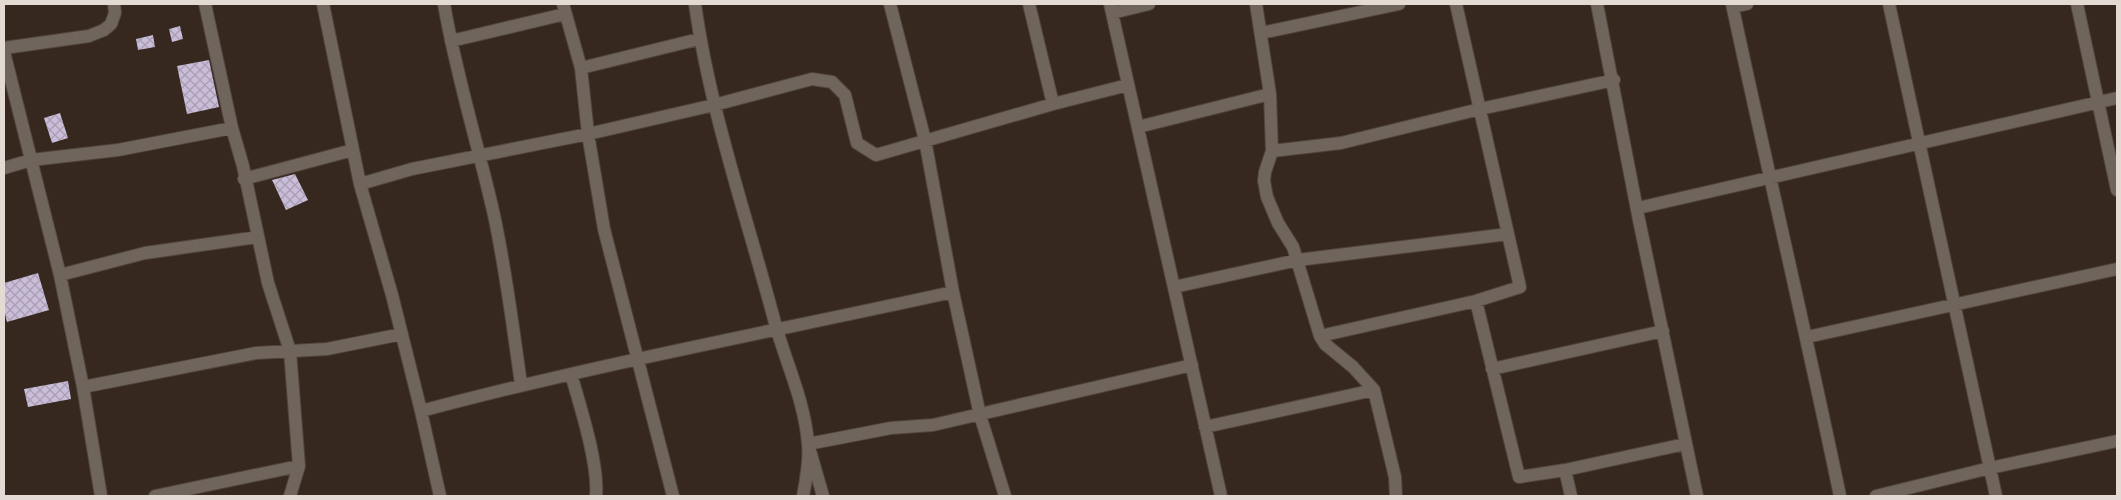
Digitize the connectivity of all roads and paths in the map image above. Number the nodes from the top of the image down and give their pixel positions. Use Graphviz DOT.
graph roads {
  1 [pos="114,4"];
  2 [pos="205,4"];
  3 [pos="323,4"];
  4 [pos="444,4"];
  5 [pos="694,4"];
  6 [pos="890,4"];
  7 [pos="1029,4"];
  8 [pos="1149,4"];
  9 [pos="1256,4"];
  10 [pos="1399,4"];
  11 [pos="1456,4"];
  12 [pos="1597,4"];
  13 [pos="1747,4"];
  14 [pos="1889,4"];
  15 [pos="2077,4"];
  16 [pos="1733,5"];
  17 [pos="1371,7"];
  18 [pos="1111,8"];
  19 [pos="564,9"];
  20 [pos="1261,33"];
  21 [pos="700,39"];
  22 [pos="450,41"];
  23 [pos="4,48"];
  24 [pos="4,52"];
  25 [pos="581,68"];
  26 [pos="1614,80"];
  27 [pos="1128,85"];
  28 [pos="1270,94"];
  29 [pos="2117,98"];
  30 [pos="2097,102"];
  31 [pos="1053,104"];
  32 [pos="714,105"];
  33 [pos="1480,109"];
  34 [pos="1138,127"];
  35 [pos="232,128"];
  36 [pos="588,134"];
  37 [pos="926,140"];
  38 [pos="1920,143"];
  39 [pos="353,150"];
  40 [pos="1272,151"];
  41 [pos="480,157"];
  42 [pos="31,160"];
  43 [pos="4,168"];
  44 [pos="1770,177"];
  45 [pos="244,179"];
  46 [pos="360,184"];
  47 [pos="2117,190"];
  48 [pos="1638,208"];
  49 [pos="1508,234"];
  50 [pos="258,237"];
  51 [pos="1298,260"];
  52 [pos="2117,269"];
  53 [pos="60,275"];
  54 [pos="1174,287"];
  55 [pos="953,292"];
  56 [pos="1476,301"];
  57 [pos="1954,305"];
  58 [pos="1662,330"];
  59 [pos="777,331"];
  60 [pos="402,334"];
  61 [pos="1320,336"];
  62 [pos="1807,337"];
  63 [pos="290,351"];
  64 [pos="638,358"];
  65 [pos="1192,365"];
  66 [pos="1492,369"];
  67 [pos="572,374"];
  68 [pos="521,384"];
  69 [pos="83,387"];
  70 [pos="1374,390"];
  71 [pos="421,411"];
  72 [pos="980,415"];
  73 [pos="1205,427"];
  74 [pos="2117,440"];
  75 [pos="808,444"];
  76 [pos="1685,444"];
  77 [pos="299,466"];
  78 [pos="1990,468"];
  79 [pos="1565,470"];
  80 [pos="102,496"];
  81 [pos="155,496"];
  82 [pos="290,496"];
  83 [pos="440,496"];
  84 [pos="596,496"];
  85 [pos="673,496"];
  86 [pos="803,496"];
  87 [pos="823,496"];
  88 [pos="1005,496"];
  89 [pos="1221,496"];
  90 [pos="1396,496"];
  91 [pos="1571,496"];
  92 [pos="1697,496"];
  93 [pos="1840,496"];
  94 [pos="1876,496"];
  95 [pos="1996,496"];
  1 -- 23 [label="street"];
  2 -- 35 [label="street"];
  3 -- 39 [label="street"];
  4 -- 22 [label="street"];
  5 -- 21 [label="street"];
  6 -- 37 [label="street"];
  7 -- 31 [label="street"];
  8 -- 18 [label="street"];
  9 -- 20 [label="street"];
  10 -- 17 [label="street"];
  11 -- 33 [label="street"];
  12 -- 26 [label="street"];
  13 -- 16 [label="street"];
  14 -- 38 [label="street"];
  15 -- 30 [label="street"];
  16 -- 44 [label="street"];
  17 -- 20 [label="street"];
  18 -- 27 [label="street"];
  19 -- 22 [label="street"];
  19 -- 25 [label="street"];
  20 -- 28 [label="street"];
  21 -- 25 [label="street"];
  21 -- 32 [label="street"];
  22 -- 41 [label="street"];
  24 -- 42 [label="street"];
  25 -- 36 [label="street"];
  26 -- 33 [label="street"];
  26 -- 48 [label="street"];
  27 -- 31 [label="street"];
  27 -- 34 [label="street"];
  28 -- 34 [label="street"];
  28 -- 40 [label="street"];
  29 -- 30 [label="street"];
  30 -- 38 [label="street"];
  30 -- 47 [label="street"];
  31 -- 37 [label="street"];
  32 -- 36 [label="street"];
  32 -- 37 [label="street"];
  32 -- 59 [label="street"];
  33 -- 40 [label="street"];
  33 -- 49 [label="street"];
  34 -- 54 [label="street"];
  35 -- 42 [label="street"];
  35 -- 45 [label="street"];
  36 -- 41 [label="street"];
  36 -- 64 [label="street"];
  37 -- 55 [label="street"];
  38 -- 44 [label="street"];
  38 -- 57 [label="street"];
  39 -- 45 [label="street"];
  39 -- 46 [label="street"];
  40 -- 51 [label="street"];
  41 -- 46 [label="street"];
  41 -- 68 [label="street"];
  42 -- 43 [label="street"];
  42 -- 53 [label="street"];
  44 -- 48 [label="street"];
  44 -- 62 [label="street"];
  45 -- 50 [label="street"];
  46 -- 60 [label="street"];
  48 -- 58 [label="street"];
  49 -- 51 [label="street"];
  49 -- 56 [label="street"];
  50 -- 53 [label="street"];
  50 -- 63 [label="street"];
  51 -- 54 [label="street"];
  51 -- 61 [label="street"];
  52 -- 57 [label="street"];
  53 -- 69 [label="street"];
  54 -- 65 [label="street"];
  55 -- 59 [label="street"];
  55 -- 72 [label="street"];
  56 -- 61 [label="street"];
  56 -- 66 [label="street"];
  57 -- 62 [label="street"];
  57 -- 78 [label="street"];
  58 -- 66 [label="street"];
  58 -- 76 [label="street"];
  59 -- 64 [label="street"];
  59 -- 75 [label="street"];
  60 -- 63 [label="street"];
  60 -- 71 [label="street"];
  61 -- 70 [label="street"];
  62 -- 93 [label="street"];
  63 -- 69 [label="street"];
  63 -- 77 [label="street"];
  64 -- 67 [label="street"];
  64 -- 85 [label="street"];
  65 -- 72 [label="street"];
  65 -- 73 [label="street"];
  66 -- 79 [label="street"];
  67 -- 68 [label="street"];
  67 -- 84 [label="street"];
  68 -- 71 [label="street"];
  69 -- 80 [label="street"];
  70 -- 73 [label="street"];
  70 -- 90 [label="street"];
  71 -- 83 [label="street"];
  72 -- 75 [label="street"];
  72 -- 88 [label="street"];
  73 -- 89 [label="street"];
  74 -- 78 [label="street"];
  75 -- 86 [label="street"];
  75 -- 87 [label="street"];
  76 -- 79 [label="street"];
  76 -- 92 [label="street"];
  77 -- 81 [label="street"];
  77 -- 82 [label="street"];
  78 -- 94 [label="street"];
  78 -- 95 [label="street"];
  79 -- 91 [label="street"];
}
